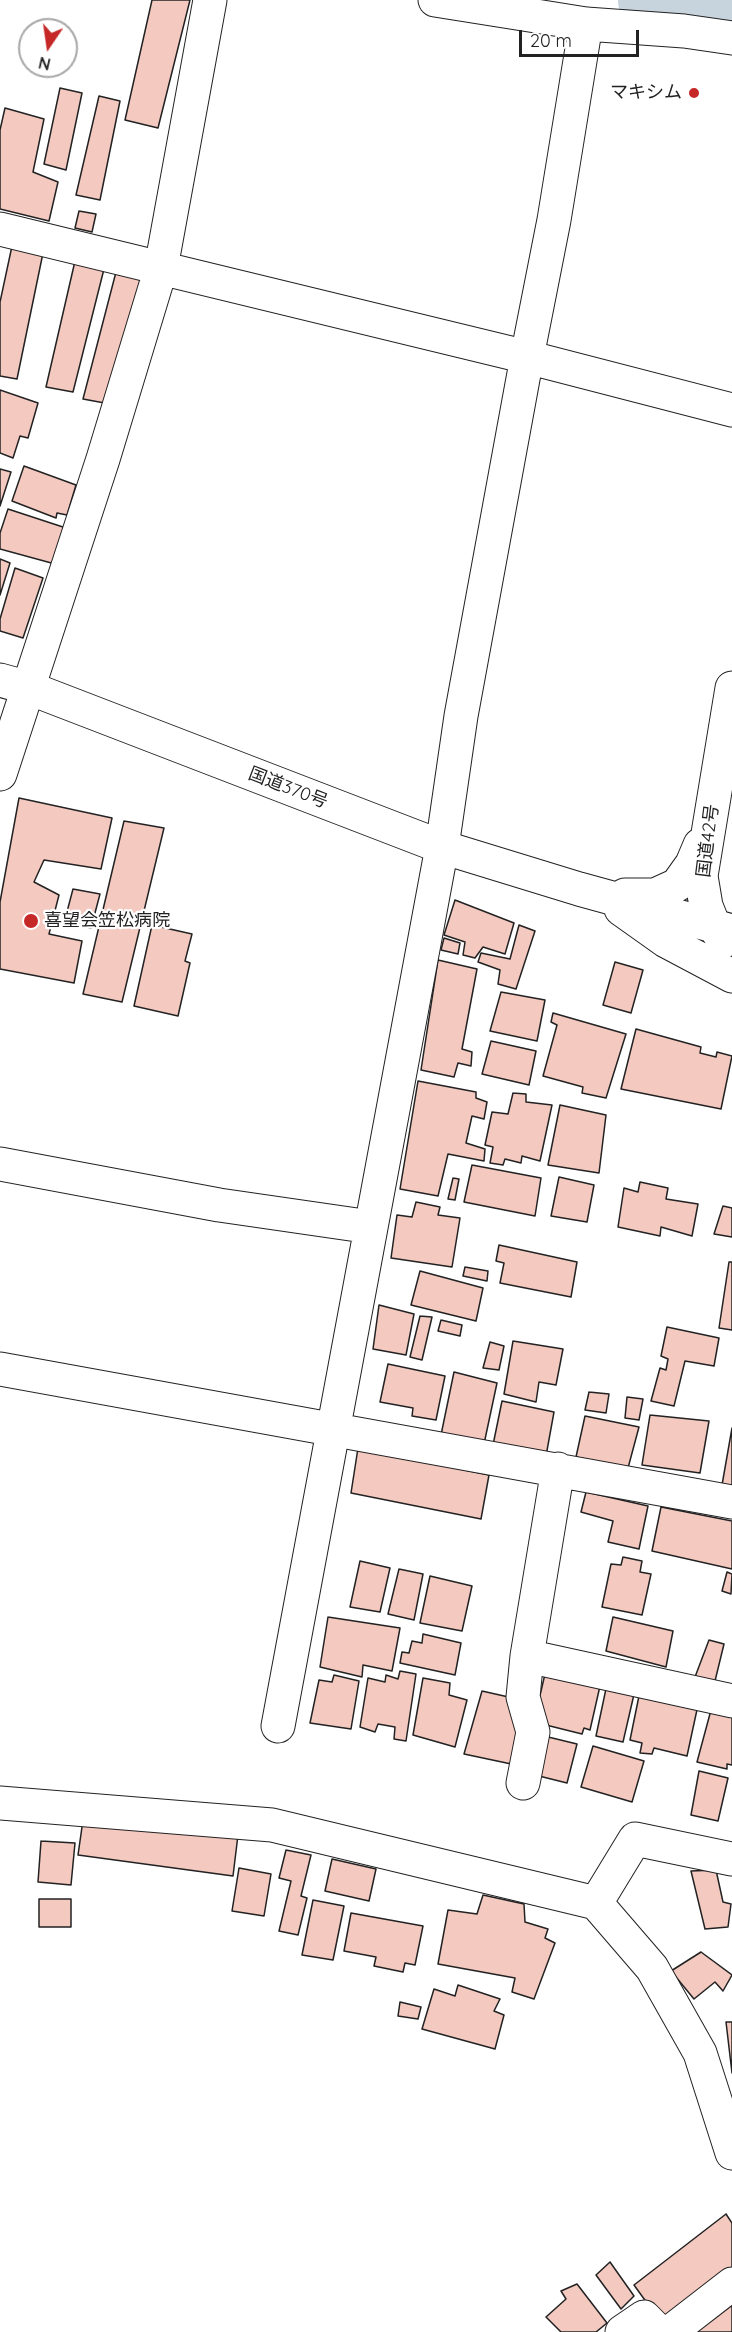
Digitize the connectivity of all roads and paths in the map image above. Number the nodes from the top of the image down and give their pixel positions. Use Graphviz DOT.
graph roads {
  1 [pos="210,0"];
  2 [pos="435,0"];
  3 [pos="586,24"];
  4 [pos="732,38"];
  5 [pos="0,230"];
  6 [pos="161,268"];
  7 [pos="527,357"];
  8 [pos="732,410"];
  9 [pos="14,684"];
  10 [pos="732,688"];
  11 [pos="0,774"];
  12 [pos="713,805"];
  13 [pos="442,847"];
  14 [pos="579,889"];
  15 [pos="726,936"];
  16 [pos="732,976"];
  17 [pos="0,1164"];
  18 [pos="371,1227"];
  19 [pos="0,1369"];
  20 [pos="334,1428"];
  21 [pos="558,1469"];
  22 [pos="732,1502"];
  23 [pos="527,1656"];
  24 [pos="732,1701"];
  25 [pos="278,1726"];
  26 [pos="523,1783"];
  27 [pos="0,1803"];
  28 [pos="732,1859"];
  29 [pos="596,1903"];
  30 [pos="732,2153"];
  31 [pos="732,2284"];
  32 [pos="622,2332"];
  33 [pos="659,2332"];
  34 [pos="670,2332"];
  1 -- 6 [label="main road"];
  2 -- 3 [label="main road"];
  3 -- 4 [label="main road"];
  3 -- 7 [label="main road"];
  5 -- 6 [label="main road"];
  6 -- 7 [label="main road"];
  6 -- 9 [label="main road"];
  7 -- 8 [label="main road"];
  7 -- 13 [label="main road"];
  9 -- 11 [label="main road"];
  9 -- 13 [label="main road, 国道370号"];
  10 -- 12 [label="main road, 国道42号"];
  12 -- 14 [label="main road, 国道370号"];
  12 -- 15 [label="main road, 国道42号"];
  13 -- 14 [label="main road, 国道370号"];
  13 -- 18 [label="main road"];
  14 -- 15 [label="main road, 国道370号"];
  14 -- 16 [label="main road, 国道370号"];
  17 -- 18 [label="main road"];
  18 -- 20 [label="main road"];
  19 -- 20 [label="main road"];
  20 -- 21 [label="main road"];
  20 -- 25 [label="main road"];
  21 -- 22 [label="main road"];
  21 -- 23 [label="main road"];
  23 -- 24 [label="main road"];
  23 -- 26 [label="main road"];
  27 -- 29 [label="main road"];
  28 -- 29 [label="main road"];
  29 -- 30 [label="main road"];
  31 -- 34 [label="main road"];
  32 -- 33 [label="main road"];
}
